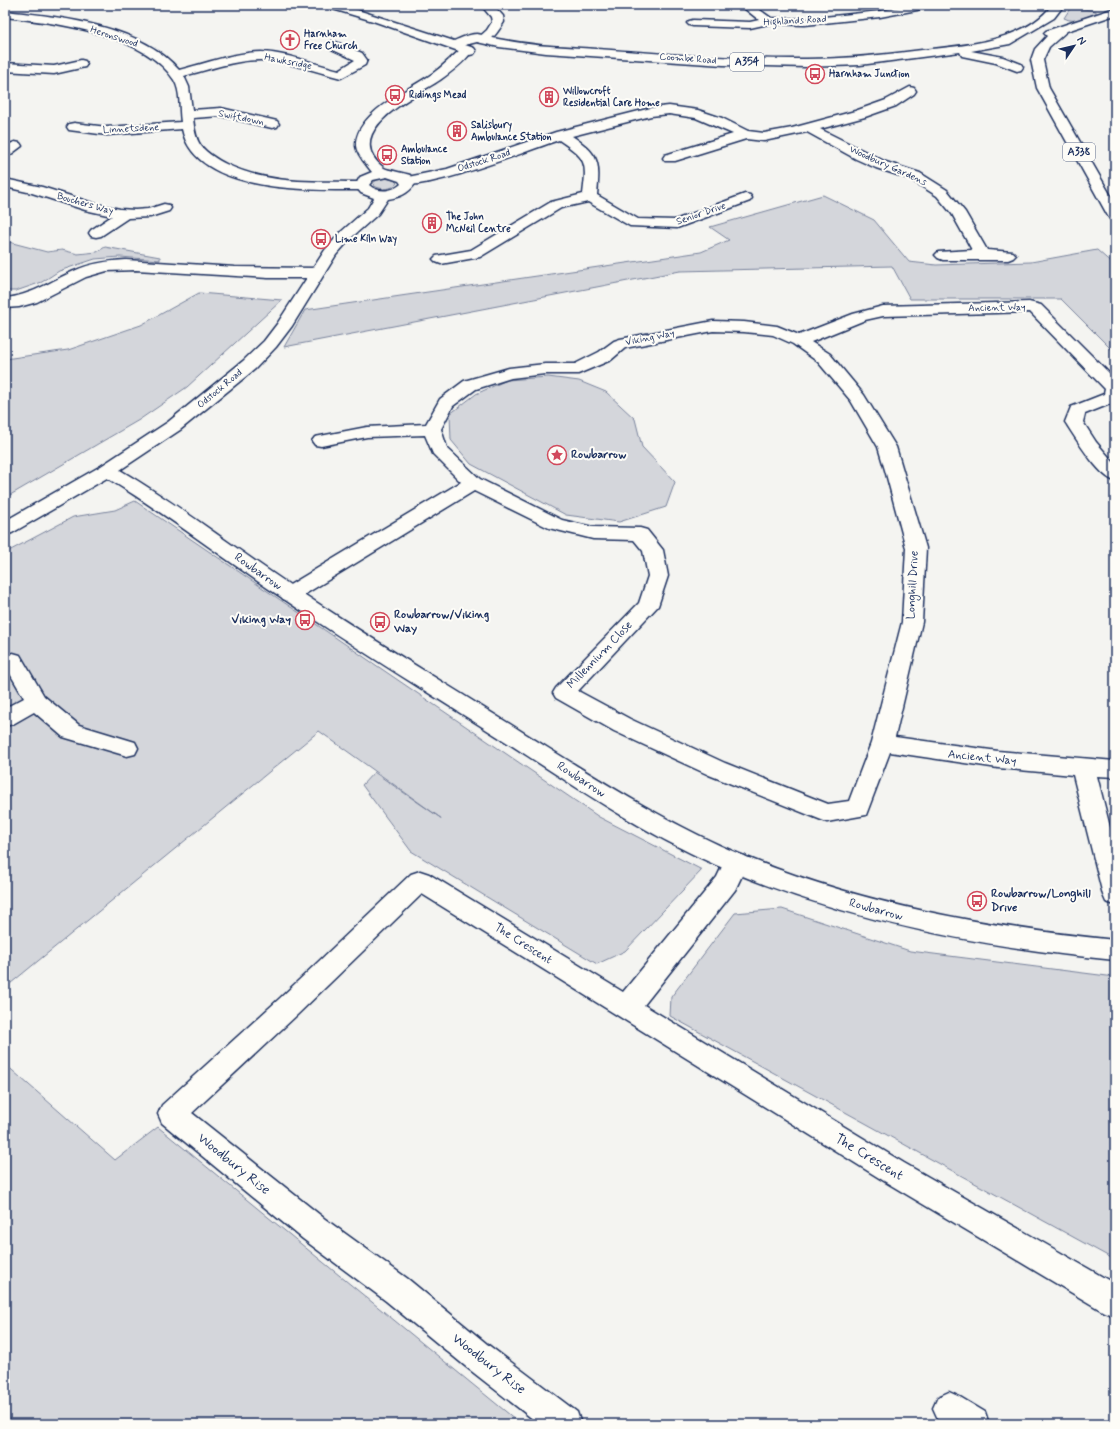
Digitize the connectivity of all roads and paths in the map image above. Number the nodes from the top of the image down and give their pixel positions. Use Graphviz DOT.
graph roads {
  1 [pos="330,5"];
  2 [pos="487,5"];
  3 [pos="746,5"];
  4 [pos="921,5"];
  5 [pos="1058,5"];
  6 [pos="1093,7"];
  7 [pos="1115,8"];
  8 [pos="1115,11"];
  9 [pos="5,14"];
  10 [pos="768,20"];
  11 [pos="693,23"];
  12 [pos="1063,29"];
  13 [pos="487,41"];
  14 [pos="1001,42"];
  15 [pos="333,45"];
  16 [pos="464,46"];
  17 [pos="546,49"];
  18 [pos="480,51"];
  19 [pos="948,51"];
  20 [pos="81,64"];
  21 [pos="5,67"];
  22 [pos="1017,67"];
  23 [pos="178,74"];
  24 [pos="1043,88"];
  25 [pos="910,92"];
  26 [pos="188,120"];
  27 [pos="272,124"];
  28 [pos="74,127"];
  29 [pos="809,128"];
  30 [pos="561,135"];
  31 [pos="745,135"];
  32 [pos="670,158"];
  33 [pos="381,174"];
  34 [pos="408,181"];
  35 [pos="5,183"];
  36 [pos="362,186"];
  37 [pos="384,194"];
  38 [pos="590,197"];
  39 [pos="745,198"];
  40 [pos="164,208"];
  41 [pos="125,214"];
  42 [pos="1115,216"];
  43 [pos="96,234"];
  44 [pos="982,255"];
  45 [pos="1008,255"];
  46 [pos="943,256"];
  47 [pos="441,259"];
  48 [pos="317,273"];
  49 [pos="5,303"];
  50 [pos="800,341"];
  51 [pos="432,429"];
  52 [pos="321,441"];
  53 [pos="107,470"];
  54 [pos="1115,474"];
  55 [pos="473,483"];
  56 [pos="5,529"];
  57 [pos="290,594"];
  58 [pos="13,660"];
  59 [pos="36,701"];
  60 [pos="5,718"];
  61 [pos="882,743"];
  62 [pos="127,748"];
  63 [pos="1083,768"];
  64 [pos="1115,769"];
  65 [pos="858,810"];
  66 [pos="736,863"];
  67 [pos="420,881"];
  68 [pos="1115,895"];
  69 [pos="1115,950"];
  70 [pos="626,1008"];
  71 [pos="1115,1302"];
  72 [pos="565,1424"];
  1 -- 16 [label="main road, Coombe Road / A354"];
  2 -- 13 [label="main road"];
  3 -- 10 [label="main road"];
  4 -- 10 [label="main road, Highlands Road"];
  5 -- 14 [label="main road"];
  6 -- 7 [label="main road"];
  8 -- 12 [label="main road, A338"];
  9 -- 23 [label="main road, Heronswood"];
  10 -- 11 [label="main road, Highlands Road"];
  12 -- 14 [label="main road, A338"];
  12 -- 24 [label="main road, A338"];
  13 -- 16 [label="main road, Coombe Road / A354"];
  13 -- 17 [label="main road, Coombe Road / A354"];
  13 -- 18 [label="main road"];
  14 -- 19 [label="main road, Coombe Road / A354"];
  14 -- 22 [label="main road, A338"];
  15 -- 23 [label="main road, Hawksridge"];
  16 -- 18 [label="main road, Coombe Road / A354"];
  16 -- 33 [label="main road"];
  17 -- 18 [label="main road, Coombe Road / A354"];
  17 -- 19 [label="main road, Coombe Road / A354"];
  19 -- 22 [label="main road"];
  20 -- 21 [label="main road"];
  22 -- 24 [label="main road, A338"];
  23 -- 26 [label="main road, Heronswood"];
  24 -- 42 [label="main road, A338"];
  25 -- 29 [label="main road"];
  26 -- 27 [label="main road, Swiftdown"];
  26 -- 28 [label="main road, Linnetsdene"];
  26 -- 36 [label="main road, Heronswood"];
  29 -- 31 [label="main road"];
  29 -- 44 [label="main road, Woodbury Gardens"];
  30 -- 31 [label="main road, Odstock Road"];
  30 -- 34 [label="main road, Odstock Road"];
  30 -- 38 [label="main road"];
  31 -- 32 [label="main road"];
  33 -- 34 [label="main road, Odstock Road"];
  33 -- 36 [label="main road"];
  34 -- 37 [label="main road, Odstock Road"];
  35 -- 41 [label="main road, Bouchers Way"];
  36 -- 37 [label="main road, Odstock Road"];
  37 -- 48 [label="main road, Odstock Road"];
  38 -- 39 [label="main road, Senior Drive"];
  38 -- 47 [label="main road"];
  40 -- 41 [label="main road, Bouchers Way"];
  41 -- 43 [label="main road"];
  44 -- 45 [label="main road"];
  44 -- 46 [label="main road"];
  48 -- 49 [label="main road"];
  48 -- 53 [label="main road, Odstock Road"];
  50 -- 51 [label="main road, Viking Way"];
  50 -- 54 [label="main road, Ancient Way"];
  50 -- 61 [label="main road, Longhill Drive"];
  51 -- 52 [label="main road"];
  51 -- 55 [label="main road"];
  53 -- 56 [label="main road, Odstock Road"];
  53 -- 57 [label="main road, Rowbarrow"];
  55 -- 57 [label="main road"];
  55 -- 65 [label="main road, Millennium Close"];
  57 -- 66 [label="main road, Rowbarrow"];
  58 -- 59 [label="main road"];
  59 -- 60 [label="main road"];
  59 -- 62 [label="main road"];
  61 -- 63 [label="main road, Ancient Way"];
  61 -- 65 [label="main road, Longhill Drive"];
  63 -- 64 [label="main road, Ancient Way"];
  63 -- 68 [label="main road"];
  66 -- 69 [label="main road, Rowbarrow"];
  66 -- 70 [label="main road"];
  67 -- 70 [label="main road, The Crescent"];
  67 -- 72 [label="main road, Woodbury Rise"];
  70 -- 71 [label="main road, The Crescent"];
}
